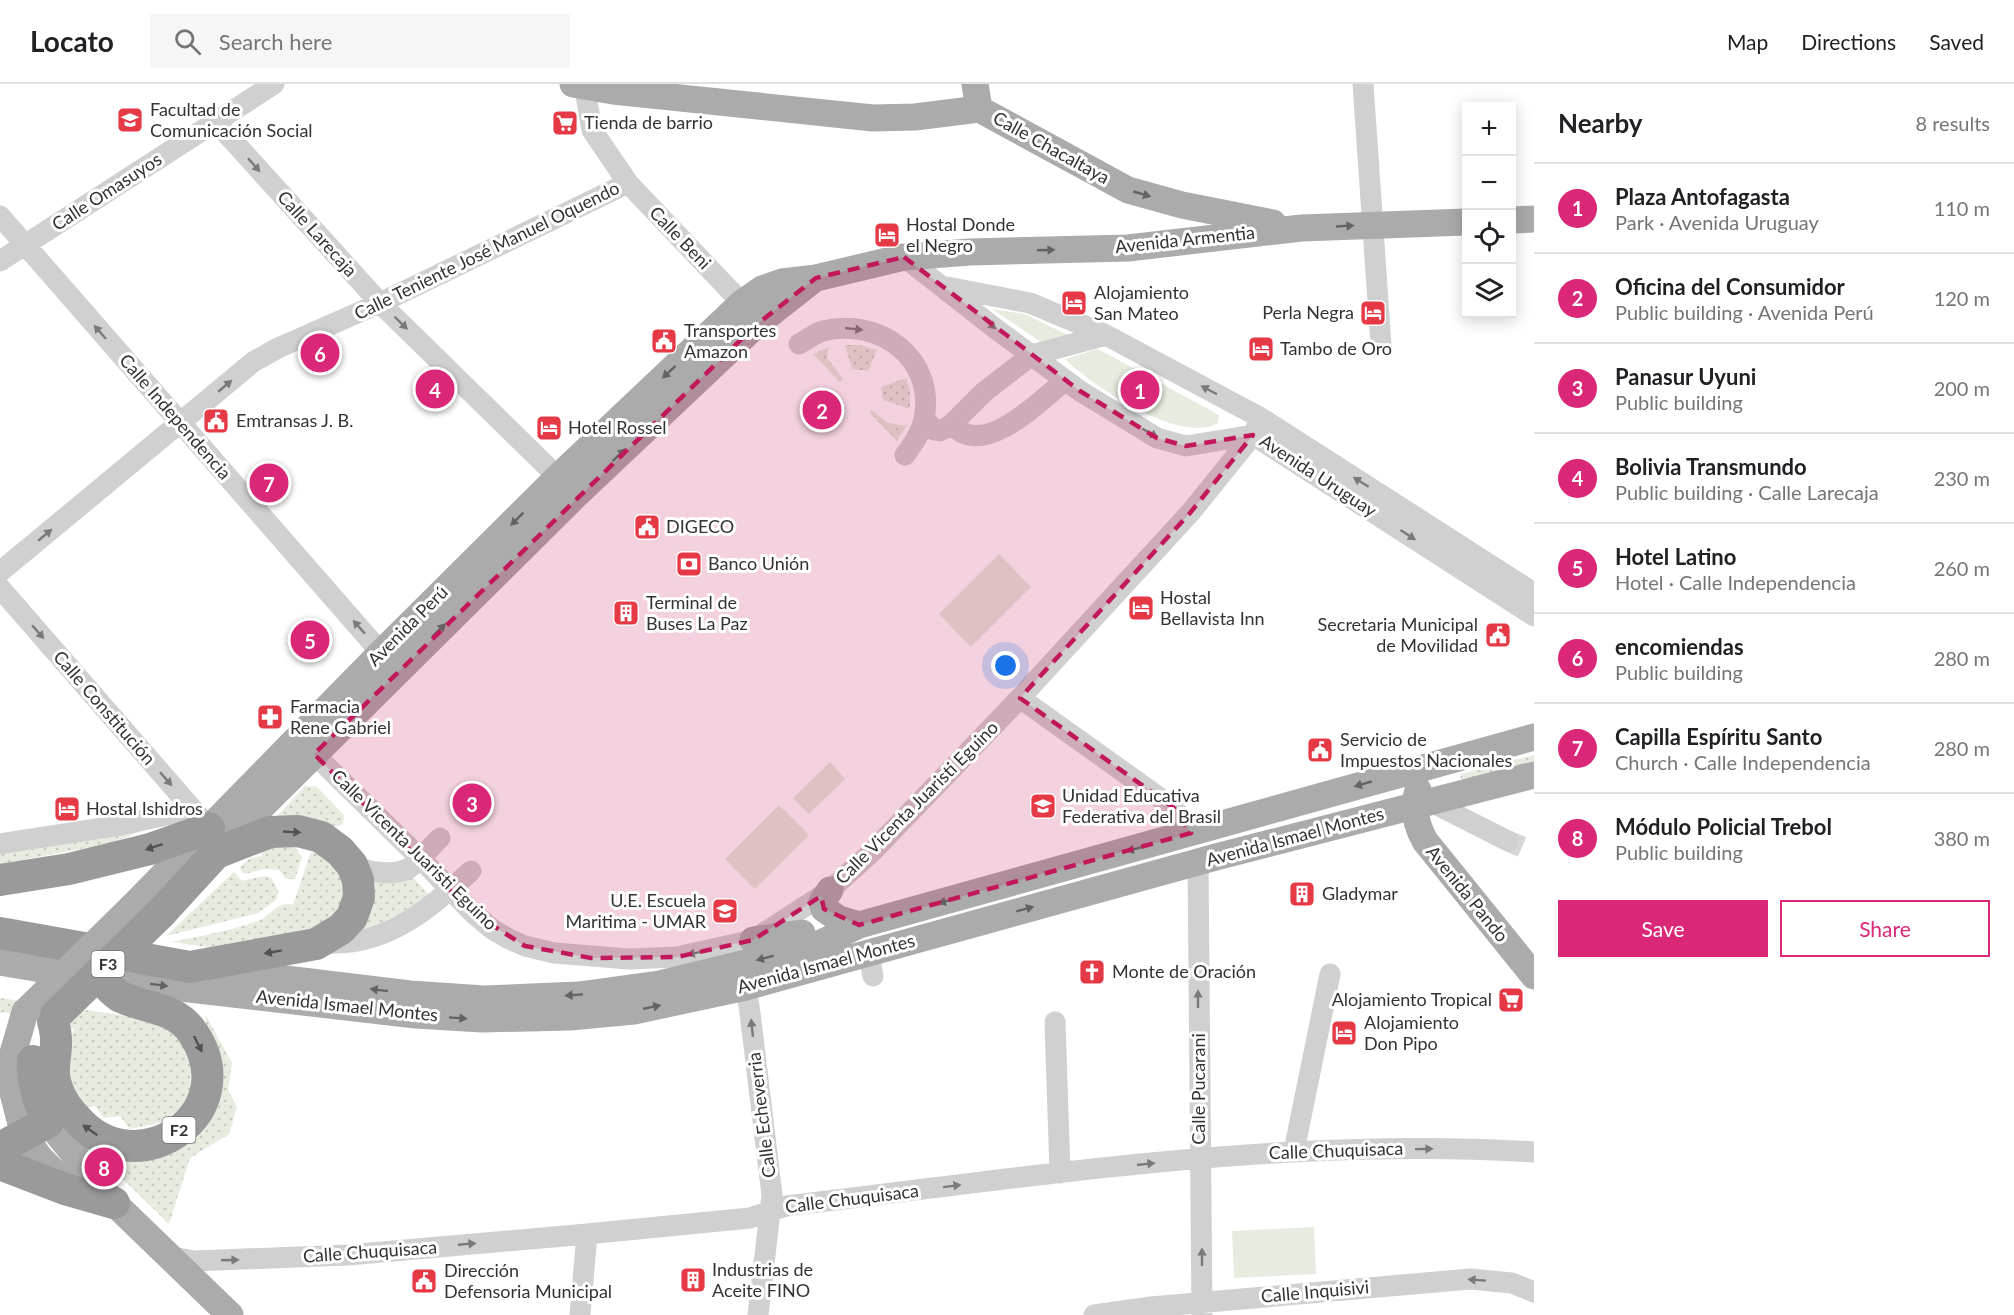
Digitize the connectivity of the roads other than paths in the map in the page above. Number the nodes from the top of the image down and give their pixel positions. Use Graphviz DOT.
graph roads {
  1 [pos="274,84"];
  2 [pos="1363,84"];
  3 [pos="580,85"];
  4 [pos="977,96"];
  5 [pos="215,121"];
  6 [pos="628,183"];
  7 [pos="0,216"];
  8 [pos="1534,219"];
  9 [pos="1516,220"];
  10 [pos="1462,222"];
  11 [pos="1374,225"];
  12 [pos="1302,228"];
  13 [pos="25,245"];
  14 [pos="904,257"];
  15 [pos="0,261"];
  16 [pos="943,286"];
  17 [pos="380,303"];
  18 [pos="749,314"];
  19 [pos="1106,335"];
  20 [pos="799,344"];
  21 [pos="1381,345"];
  22 [pos="1032,355"];
  23 [pos="1065,380"];
  24 [pos="924,418"];
  25 [pos="180,423"];
  26 [pos="952,424"];
  27 [pos="1257,426"];
  28 [pos="905,455"];
  29 [pos="567,486"];
  30 [pos="1469,563"];
  31 [pos="0,572"];
  32 [pos="0,588"];
  33 [pos="1534,593"];
  34 [pos="1534,616"];
  35 [pos="389,662"];
  36 [pos="1020,698"];
  37 [pos="1534,737"];
  38 [pos="305,746"];
  39 [pos="1487,749"];
  40 [pos="1534,775"];
  41 [pos="1423,804"];
  42 [pos="206,830"];
  43 [pos="1191,834"];
  44 [pos="440,838"];
  45 [pos="1508,841"];
  46 [pos="0,843"];
  47 [pos="420,858"];
  48 [pos="1198,862"];
  49 [pos="352,865"];
  50 [pos="471,871"];
  51 [pos="0,880"];
  52 [pos="450,890"];
  53 [pos="830,890"];
  54 [pos="859,925"];
  55 [pos="0,933"];
  56 [pos="753,940"];
  57 [pos="316,944"];
  58 [pos="0,962"];
  59 [pos="870,964"];
  60 [pos="190,967"];
  61 [pos="1330,974"];
  62 [pos="1534,975"];
  63 [pos="101,979"];
  64 [pos="746,987"];
  65 [pos="44,1016"];
  66 [pos="1055,1022"];
  67 [pos="0,1029"];
  68 [pos="24,1136"];
  69 [pos="1294,1151"];
  70 [pos="1534,1152"];
  71 [pos="1199,1159"];
  72 [pos="0,1164"];
  73 [pos="1060,1173"];
  74 [pos="114,1203"];
  75 [pos="770,1211"];
  76 [pos="586,1234"];
  77 [pos="172,1257"];
  78 [pos="1534,1292"];
  79 [pos="1202,1308"];
  80 [pos="230,1315"];
  81 [pos="580,1315"];
  82 [pos="758,1315"];
  83 [pos="1094,1315"];
  1 -- 5 [label="street, Calle Omasuyos"];
  2 -- 11 [label="street"];
  3 -- 4 [label="main road, Calle Chacaltaya"];
  3 -- 6 [label="street, Calle Beni"];
  4 -- 12 [label="main road, Calle Chacaltaya, one-way"];
  5 -- 13 [label="street, Calle Omasuyos"];
  5 -- 17 [label="street, Calle Larecaja, one-way"];
  6 -- 17 [label="street, Calle Teniente José Manuel Oquendo"];
  6 -- 18 [label="street, Calle Beni"];
  7 -- 13 [label="street, Calle Independencia"];
  8 -- 9 [label="main road"];
  10 -- 11 [label="main road, Avenida Armentia"];
  12 -- 11 [label="main road, Avenida Armentia, one-way"];
  11 -- 21 [label="street"];
  14 -- 12 [label="main road, Avenida Armentia, one-way"];
  13 -- 15 [label="street, Calle Omasuyos"];
  25 -- 13 [label="street, Calle Independencia, one-way"];
  14 -- 16 [label="street, Avenida Uruguay"];
  14 -- 18 [label="main road, Avenida Perú"];
  16 -- 19 [label="street, Avenida Uruguay"];
  16 -- 22 [label="street, Avenida Uruguay, one-way"];
  25 -- 17 [label="street, Calle Teniente José Manuel Oquendo, one-way"];
  17 -- 29 [label="street, Calle Larecaja, one-way"];
  18 -- 29 [label="main road, Avenida Perú"];
  19 -- 22 [label="street"];
  27 -- 19 [label="street, Avenida Uruguay, one-way"];
  20 -- 24 [label="street, one-way"];
  22 -- 23 [label="street, Avenida Uruguay"];
  22 -- 26 [label="street"];
  23 -- 26 [label="street"];
  23 -- 27 [label="street, Avenida Uruguay, one-way"];
  24 -- 26 [label="street"];
  24 -- 28 [label="street"];
  31 -- 25 [label="street, Calle Teniente José Manuel Oquendo, one-way"];
  35 -- 25 [label="street, Calle Independencia, one-way"];
  27 -- 30 [label="street, Avenida Uruguay"];
  27 -- 36 [label="street, Calle Vicenta Juaristi Eguino"];
  29 -- 35 [label="main road, Avenida Perú"];
  30 -- 33 [label="street, Avenida Uruguay"];
  30 -- 34 [label="street, Avenida Uruguay"];
  32 -- 42 [label="street, Calle Constitución, one-way"];
  35 -- 38 [label="main road, Avenida Perú"];
  36 -- 43 [label="street"];
  36 -- 53 [label="street, Calle Vicenta Juaristi Eguino"];
  37 -- 39 [label="main road, Avenida Ismael Montes"];
  38 -- 42 [label="main road, Avenida Perú"];
  38 -- 47 [label="street, Calle Vicenta Juaristi Eguino"];
  39 -- 41 [label="main road"];
  39 -- 43 [label="main road, Avenida Ismael Montes, one-way"];
  40 -- 41 [label="main road, Avenida Ismael Montes"];
  41 -- 45 [label="street"];
  41 -- 48 [label="main road, Avenida Ismael Montes"];
  41 -- 62 [label="main road, Avenida Pando"];
  42 -- 46 [label="street"];
  42 -- 49 [label="highway, one-way"];
  42 -- 51 [label="highway, one-way"];
  42 -- 65 [label="highway, Avenida Perú / F3, bridge"];
  43 -- 48 [label="main road"];
  43 -- 54 [label="main road, Avenida Ismael Montes, one-way"];
  44 -- 47 [label="street"];
  47 -- 49 [label="street"];
  47 -- 52 [label="street, Calle Vicenta Juaristi Eguino"];
  59 -- 48 [label="main road, Avenida Ismael Montes, one-way"];
  71 -- 48 [label="street, Calle Pucarani, one-way"];
  49 -- 57 [label="highway"];
  50 -- 52 [label="street"];
  56 -- 52 [label="street, Calle Vicenta Juaristi Eguino, one-way"];
  52 -- 57 [label="street"];
  53 -- 54 [label="main road"];
  53 -- 56 [label="street, Calle Vicenta Juaristi Eguino"];
  54 -- 56 [label="main road"];
  54 -- 59 [label="main road"];
  54 -- 60 [label="main road, Avenida Ismael Montes, one-way"];
  55 -- 60 [label="highway"];
  57 -- 60 [label="highway, one-way"];
  58 -- 63 [label="main road, Avenida Ismael Montes"];
  59 -- 64 [label="main road, Avenida Ismael Montes"];
  61 -- 69 [label="street"];
  63 -- 64 [label="main road, Avenida Ismael Montes, one-way"];
  63 -- 65 [label="highway, F2, one-way"];
  75 -- 64 [label="street, Calle Echeverria, one-way"];
  65 -- 67 [label="main road"];
  65 -- 68 [label="highway, F3"];
  66 -- 73 [label="street"];
  68 -- 74 [label="main road"];
  69 -- 70 [label="street, Calle Chuquisaca, one-way"];
  69 -- 71 [label="street, Calle Chuquisaca"];
  73 -- 71 [label="street, Calle Chuquisaca, one-way"];
  79 -- 71 [label="street, Calle Pucarani, one-way"];
  72 -- 74 [label="highway"];
  75 -- 73 [label="street, Calle Chuquisaca, one-way"];
  74 -- 77 [label="main road"];
  75 -- 76 [label="street, Calle Chuquisaca"];
  75 -- 82 [label="street, Calle Echeverria"];
  77 -- 76 [label="street, Calle Chuquisaca, one-way"];
  76 -- 81 [label="street"];
  77 -- 80 [label="main road"];
  78 -- 79 [label="street, Calle Inquisivi, one-way"];
  79 -- 83 [label="street, Calle Inquisivi"];
}
